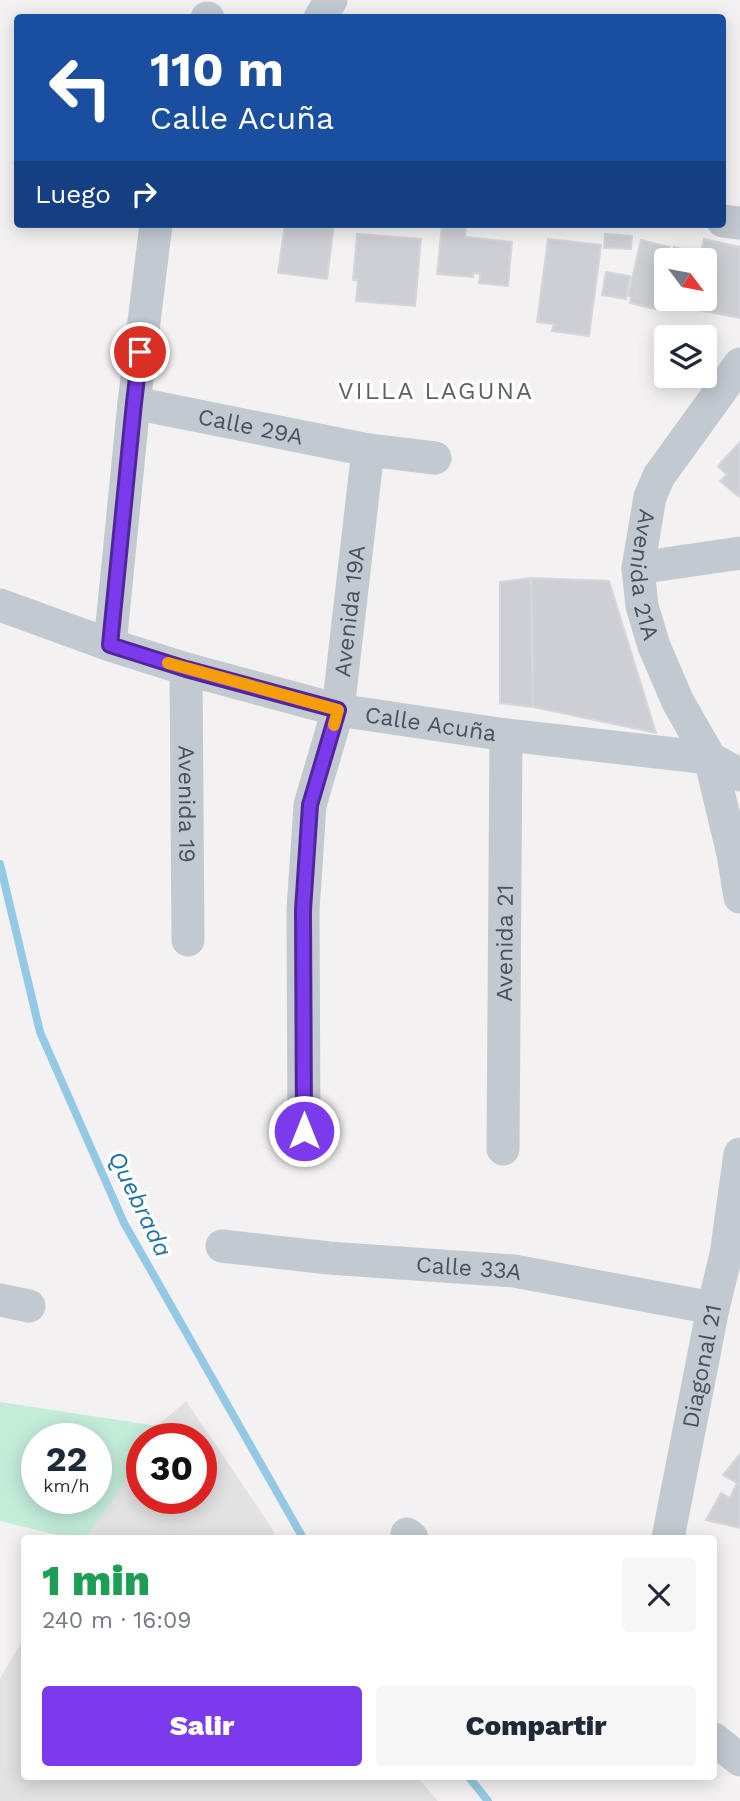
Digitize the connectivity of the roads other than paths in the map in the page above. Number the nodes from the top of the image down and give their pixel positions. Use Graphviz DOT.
graph roads {
  1 [pos="156,228"];
  2 [pos="740,364"];
  3 [pos="134,403"];
  4 [pos="368,450"];
  5 [pos="435,458"];
  6 [pos="740,553"];
  7 [pos="638,568"];
  8 [pos="0,605"];
  9 [pos="110,645"];
  10 [pos="186,669"];
  11 [pos="338,710"];
  12 [pos="506,735"];
  13 [pos="710,758"];
  14 [pos="740,775"];
  15 [pos="740,897"];
  16 [pos="188,940"];
  17 [pos="304,1131"];
  18 [pos="503,1149"];
  19 [pos="740,1154"];
  20 [pos="222,1246"];
  21 [pos="733,1260"];
  22 [pos="713,1308"];
  23 [pos="669,1535"];
  24 [pos="717,1741"];
  25 [pos="740,1760"];
  1 -- 3 [label="street"];
  2 -- 7 [label="street, Avenida 21A"];
  3 -- 4 [label="street, Calle 29A"];
  3 -- 9 [label="street"];
  4 -- 5 [label="street"];
  4 -- 11 [label="street, Avenida 19A"];
  6 -- 7 [label="street"];
  7 -- 13 [label="street, Avenida 21A"];
  8 -- 9 [label="street, Calle Acuña"];
  9 -- 10 [label="street, Calle Acuña"];
  10 -- 11 [label="street, Calle Acuña"];
  10 -- 16 [label="street, Avenida 19"];
  11 -- 12 [label="street, Calle Acuña"];
  11 -- 17 [label="street, Avenida 19A"];
  12 -- 13 [label="street, Calle Acuña"];
  12 -- 18 [label="street, Avenida 21"];
  13 -- 14 [label="street"];
  13 -- 15 [label="street"];
  19 -- 21 [label="street, Diagonal 21"];
  20 -- 22 [label="street, Calle 33A"];
  21 -- 22 [label="street, Diagonal 21"];
  22 -- 23 [label="street, Diagonal 21"];
  24 -- 25 [label="street"];
}
